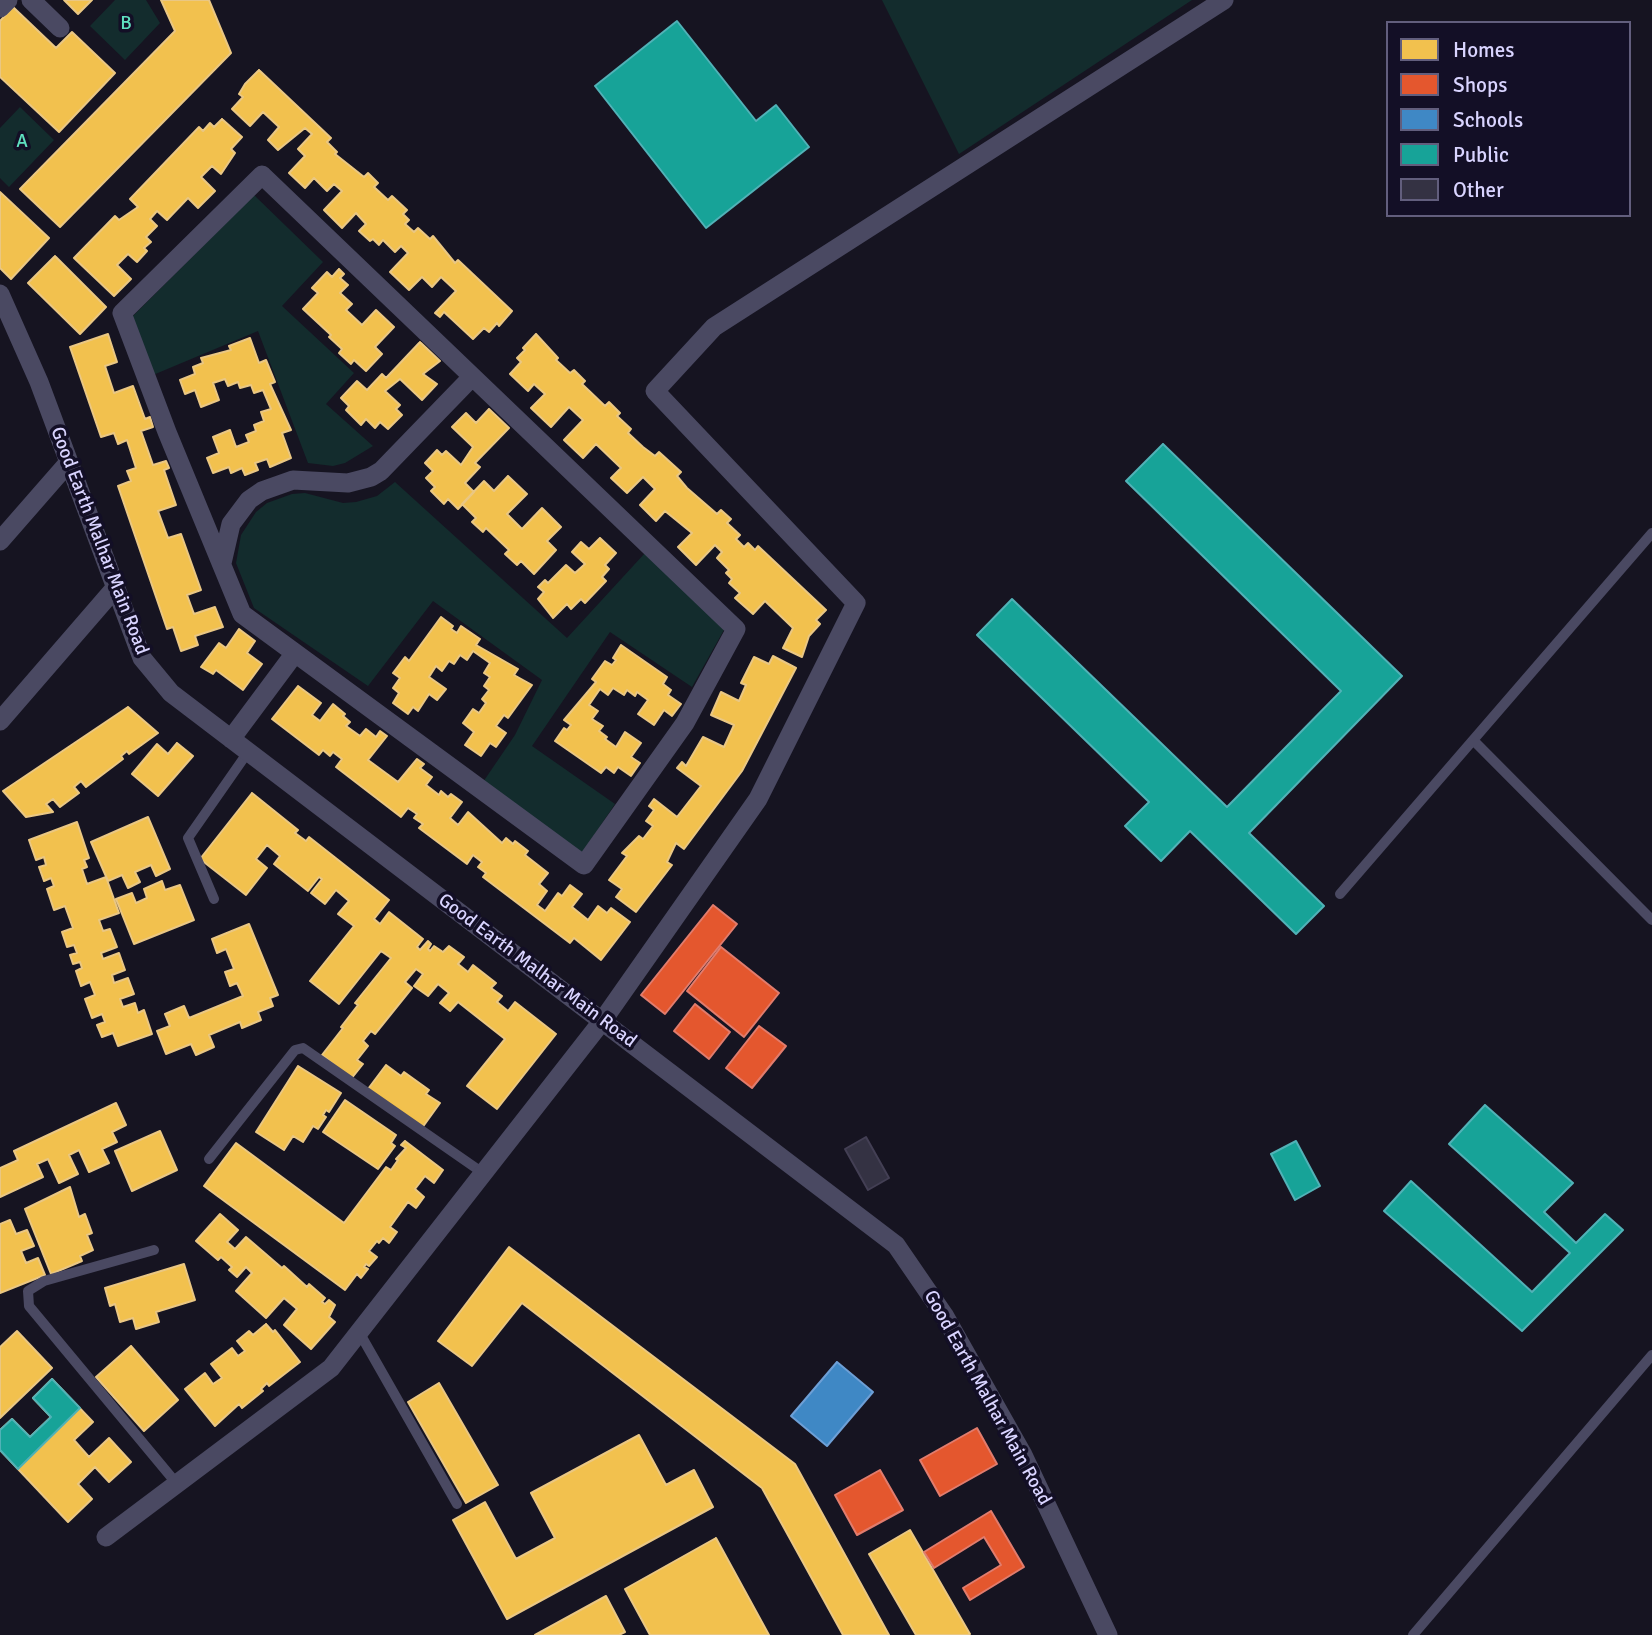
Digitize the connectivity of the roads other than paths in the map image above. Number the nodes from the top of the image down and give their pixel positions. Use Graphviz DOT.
graph roads {
  1 [pos="8,0"];
  2 [pos="31,0"];
  3 [pos="1224,0"];
  4 [pos="0,8"];
  5 [pos="60,28"];
  6 [pos="0,294"];
  7 [pos="471,378"];
  8 [pos="69,463"];
  9 [pos="1652,533"];
  10 [pos="0,541"];
  11 [pos="222,567"];
  12 [pos="116,587"];
  13 [pos="295,653"];
  14 [pos="0,722"];
  15 [pos="231,739"];
  16 [pos="1475,742"];
  17 [pos="248,752"];
  18 [pos="1340,894"];
  19 [pos="214,899"];
  20 [pos="1652,920"];
  21 [pos="603,1020"];
  22 [pos="209,1159"];
  23 [pos="484,1173"];
  24 [pos="154,1250"];
  25 [pos="359,1332"];
  26 [pos="1652,1356"];
  27 [pos="177,1484"];
  28 [pos="457,1504"];
  29 [pos="106,1537"];
  30 [pos="1108,1635"];
  31 [pos="1413,1635"];
  1 -- 4 [label="street"];
  2 -- 5 [label="street"];
  3 -- 21 [label="street"];
  6 -- 8 [label="street, Good Earth Malhar Main Road"];
  7 -- 11 [label="street"];
  7 -- 11 [label="street"];
  7 -- 13 [label="street"];
  8 -- 10 [label="street"];
  8 -- 12 [label="street, Good Earth Malhar Main Road"];
  9 -- 16 [label="lane"];
  11 -- 13 [label="street"];
  12 -- 14 [label="street"];
  12 -- 15 [label="street, Good Earth Malhar Main Road"];
  13 -- 15 [label="street"];
  15 -- 17 [label="street, Good Earth Malhar Main Road"];
  16 -- 18 [label="lane"];
  16 -- 20 [label="lane"];
  17 -- 19 [label="lane"];
  17 -- 21 [label="street, Good Earth Malhar Main Road"];
  21 -- 23 [label="street"];
  21 -- 30 [label="street, Good Earth Malhar Main Road"];
  22 -- 23 [label="lane"];
  23 -- 25 [label="street"];
  24 -- 27 [label="lane"];
  25 -- 27 [label="street"];
  25 -- 28 [label="lane"];
  26 -- 31 [label="lane"];
  27 -- 29 [label="street"];
}
